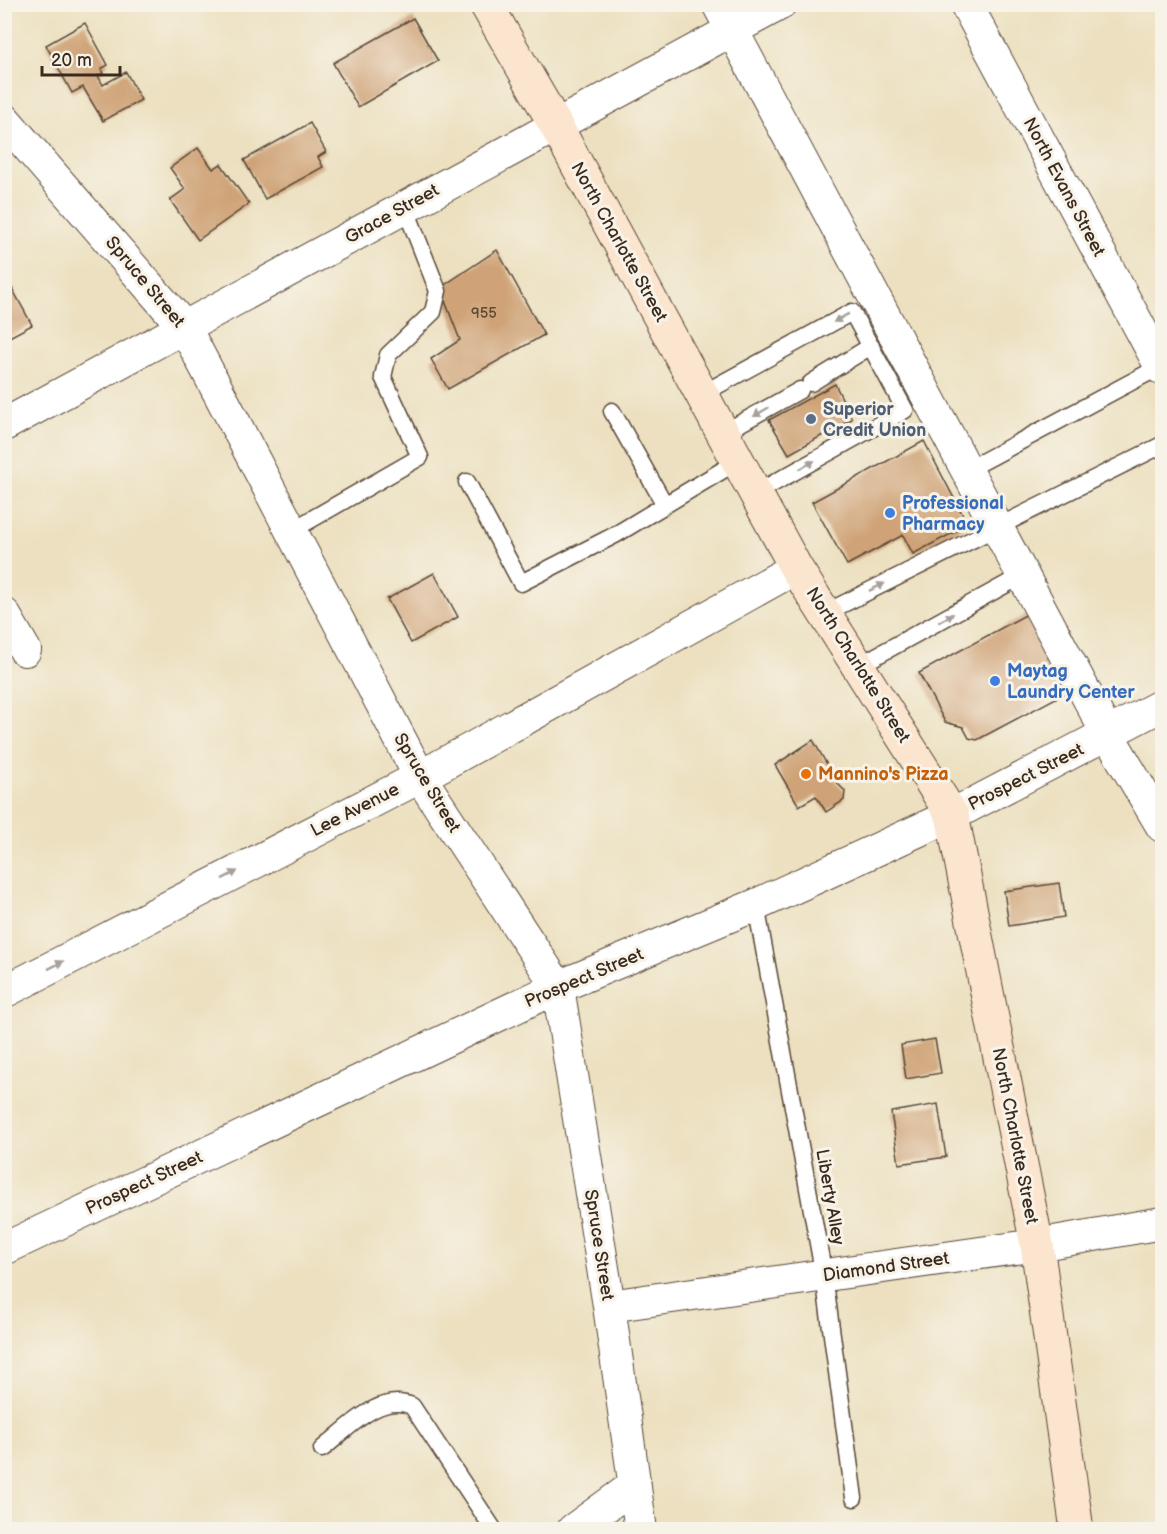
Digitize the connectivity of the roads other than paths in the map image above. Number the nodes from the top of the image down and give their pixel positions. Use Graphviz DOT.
graph roads {
  1 [pos="486,4"];
  2 [pos="780,4"];
  3 [pos="966,4"];
  4 [pos="724,17"];
  5 [pos="4,119"];
  6 [pos="555,124"];
  7 [pos="405,207"];
  8 [pos="185,328"];
  9 [pos="871,346"];
  10 [pos="1162,367"];
  11 [pos="702,394"];
  12 [pos="612,411"];
  13 [pos="4,425"];
  14 [pos="1162,445"];
  15 [pos="731,447"];
  16 [pos="967,470"];
  17 [pos="467,482"];
  18 [pos="756,493"];
  19 [pos="665,505"];
  20 [pos="998,528"];
  21 [pos="291,531"];
  22 [pos="796,568"];
  23 [pos="1023,575"];
  24 [pos="825,613"];
  25 [pos="4,614"];
  26 [pos="25,650"];
  27 [pos="858,666"];
  28 [pos="1162,705"];
  29 [pos="1108,735"];
  30 [pos="420,777"];
  31 [pos="952,815"];
  32 [pos="1162,826"];
  33 [pos="756,905"];
  34 [pos="558,987"];
  35 [pos="4,992"];
  36 [pos="1162,1223"];
  37 [pos="1037,1245"];
  38 [pos="4,1249"];
  39 [pos="824,1276"];
  40 [pos="609,1306"];
  41 [pos="322,1449"];
  42 [pos="635,1485"];
  43 [pos="854,1498"];
  44 [pos="494,1530"];
  45 [pos="573,1530"];
  46 [pos="641,1530"];
  47 [pos="1077,1530"];
  1 -- 6 [label="main road, North Charlotte Street"];
  2 -- 4 [label="street, Grace Street"];
  3 -- 10 [label="street, North Evans Street"];
  4 -- 6 [label="street, Grace Street"];
  4 -- 16 [label="street"];
  5 -- 8 [label="street, Spruce Street"];
  6 -- 7 [label="street, Grace Street"];
  6 -- 11 [label="main road, North Charlotte Street"];
  7 -- 8 [label="street, Grace Street"];
  7 -- 21 [label="lane"];
  8 -- 13 [label="street, Grace Street"];
  8 -- 21 [label="street, Spruce Street"];
  9 -- 11 [label="lane, one-way"];
  9 -- 15 [label="lane, one-way"];
  18 -- 9 [label="lane, one-way"];
  10 -- 16 [label="lane"];
  11 -- 15 [label="main road, North Charlotte Street"];
  12 -- 19 [label="lane"];
  14 -- 20 [label="lane"];
  15 -- 18 [label="main road, North Charlotte Street"];
  15 -- 19 [label="lane"];
  16 -- 20 [label="street"];
  17 -- 19 [label="lane"];
  18 -- 22 [label="main road, North Charlotte Street"];
  20 -- 23 [label="street"];
  24 -- 20 [label="lane, one-way"];
  21 -- 30 [label="street, Spruce Street"];
  22 -- 24 [label="main road, North Charlotte Street"];
  22 -- 30 [label="street, Lee Avenue"];
  27 -- 23 [label="lane, one-way"];
  23 -- 29 [label="street"];
  24 -- 27 [label="main road, North Charlotte Street"];
  25 -- 26 [label="street"];
  27 -- 31 [label="main road, North Charlotte Street"];
  28 -- 29 [label="street, Prospect Street"];
  29 -- 31 [label="street, Prospect Street"];
  29 -- 32 [label="street"];
  30 -- 34 [label="street, Spruce Street"];
  35 -- 30 [label="street, Lee Avenue, one-way"];
  31 -- 33 [label="street, Prospect Street"];
  31 -- 37 [label="main road, North Charlotte Street"];
  33 -- 34 [label="street, Prospect Street"];
  33 -- 39 [label="lane, Liberty Alley"];
  34 -- 38 [label="street, Prospect Street"];
  34 -- 40 [label="street, Spruce Street"];
  36 -- 37 [label="street, Diamond Street"];
  37 -- 39 [label="street, Diamond Street"];
  37 -- 47 [label="main road, North Charlotte Street"];
  39 -- 40 [label="street, Diamond Street"];
  39 -- 43 [label="lane, Liberty Alley"];
  40 -- 42 [label="street, Spruce Street"];
  41 -- 44 [label="lane"];
  42 -- 45 [label="street"];
  42 -- 46 [label="street, Spruce Street"];
}
